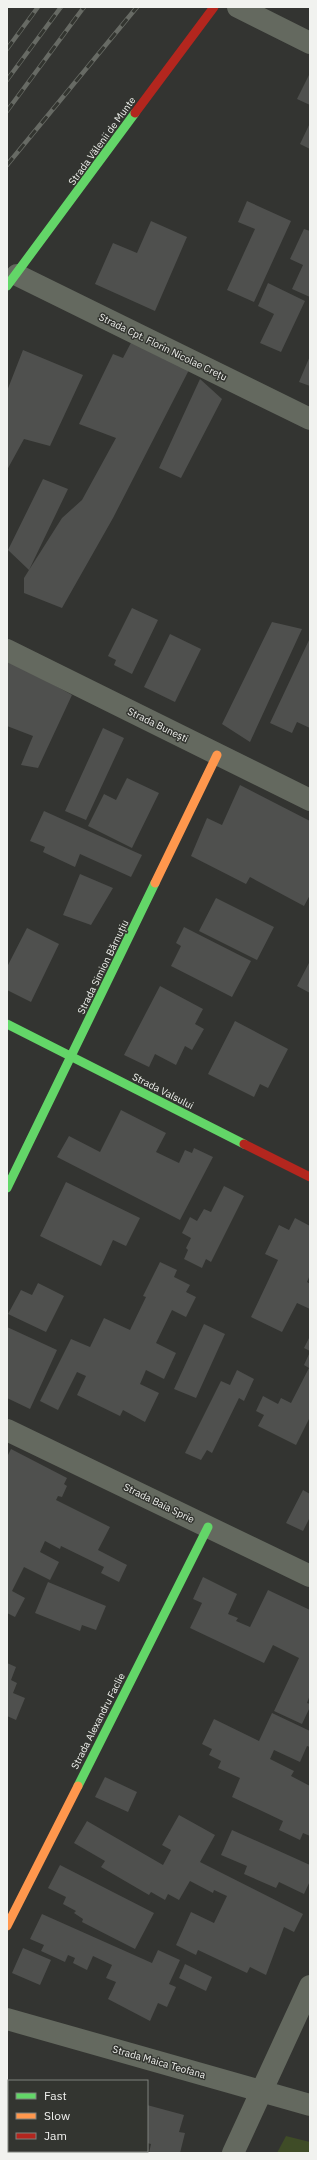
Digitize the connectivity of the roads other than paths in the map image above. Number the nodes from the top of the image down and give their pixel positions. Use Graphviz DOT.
graph roads {
  1 [pos="214,7"];
  2 [pos="238,7"];
  3 [pos="310,43"];
  4 [pos="12,281"];
  5 [pos="310,419"];
  6 [pos="7,650"];
  7 [pos="217,754"];
  8 [pos="310,800"];
  9 [pos="7,1024"];
  10 [pos="72,1057"];
  11 [pos="310,1177"];
  12 [pos="7,1188"];
  13 [pos="7,1430"];
  14 [pos="208,1527"];
  15 [pos="310,1576"];
  16 [pos="7,1926"];
  17 [pos="310,1986"];
  18 [pos="7,2019"];
  19 [pos="260,2091"];
  20 [pos="310,2105"];
  21 [pos="233,2153"];
  1 -- 4 [label="street, Strada Vălenii de Munte"];
  2 -- 3 [label="street"];
  4 -- 5 [label="street, Strada Cpt. Florin Nicolae Crețu"];
  6 -- 7 [label="street, Strada Bunești"];
  7 -- 8 [label="street, Strada Bunești"];
  7 -- 10 [label="street, Strada Simion Bărnuțiu"];
  9 -- 10 [label="street, Strada Valsului"];
  10 -- 11 [label="street, Strada Valsului"];
  10 -- 12 [label="street, Strada Simion Bărnuțiu"];
  13 -- 14 [label="street, Strada Baia Sprie"];
  14 -- 15 [label="street, Strada Baia Sprie"];
  14 -- 16 [label="street, Strada Alexandru Faclie"];
  17 -- 19 [label="street"];
  18 -- 19 [label="street, Strada Maica Teofana"];
  19 -- 20 [label="street, Strada Maica Teofana"];
  19 -- 21 [label="street"];
}
